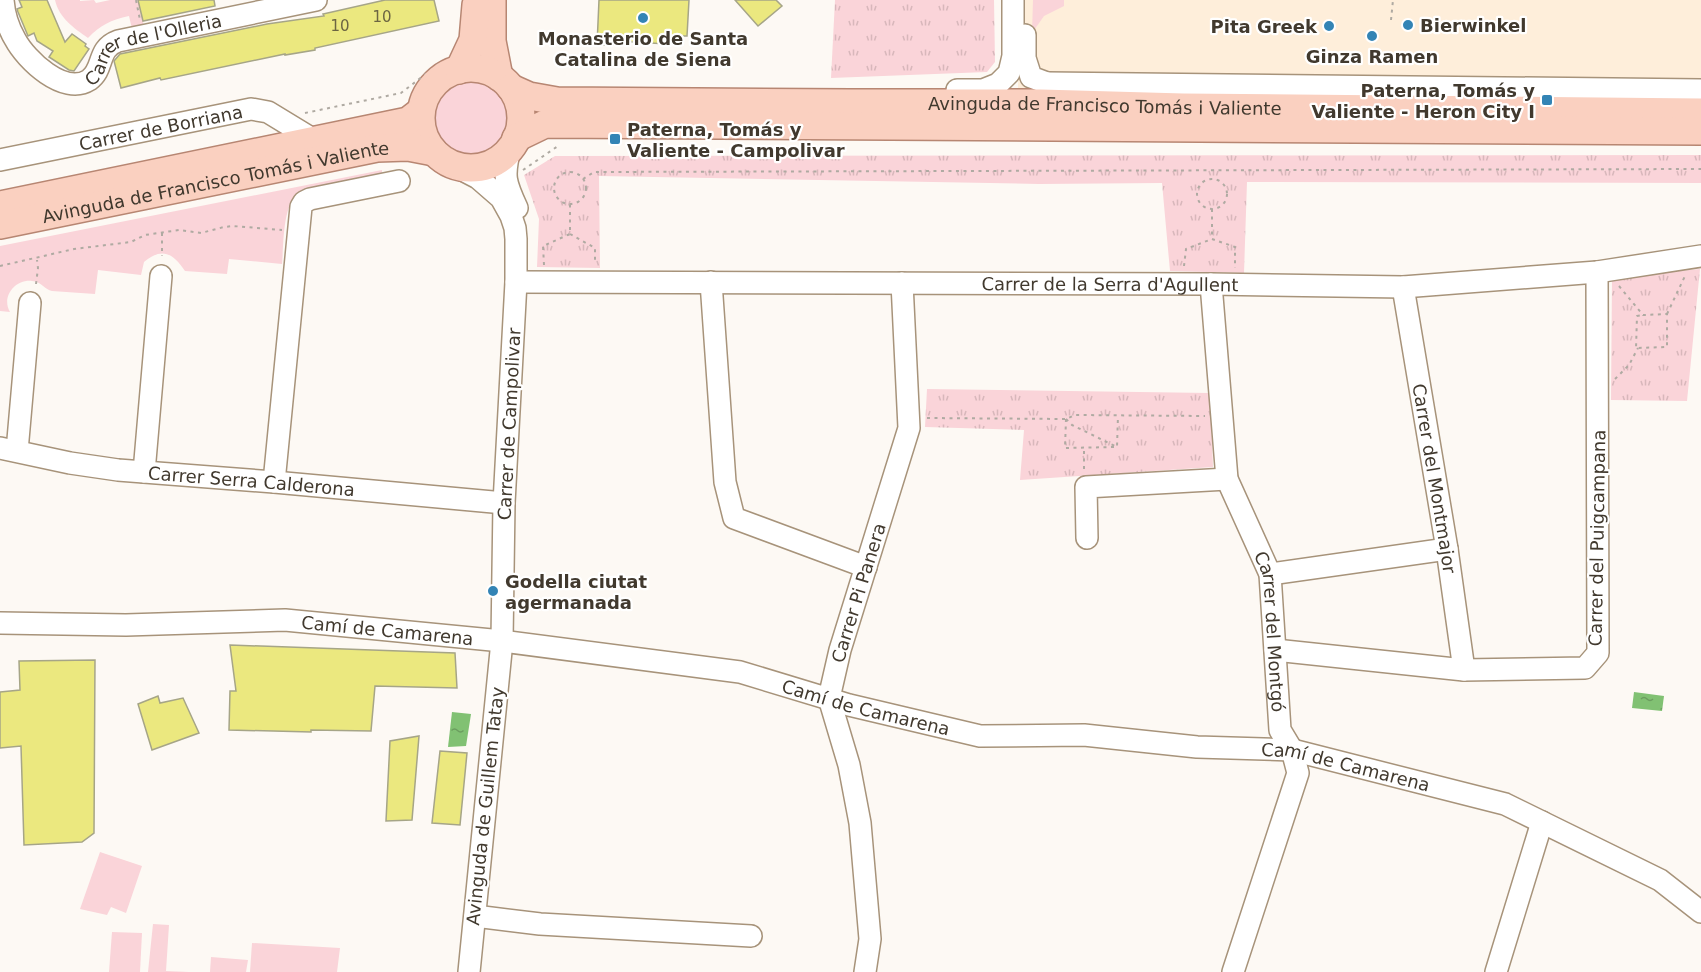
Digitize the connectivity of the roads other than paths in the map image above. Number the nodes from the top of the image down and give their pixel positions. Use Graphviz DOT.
graph roads {
  1 [pos="3,0"];
  2 [pos="316,0"];
  3 [pos="477,0"];
  4 [pos="1013,0"];
  5 [pos="1025,0"];
  6 [pos="494,8"];
  7 [pos="459,70"];
  8 [pos="505,83"];
  9 [pos="1047,83"];
  10 [pos="1701,90"];
  11 [pos="851,104"];
  12 [pos="1183,107"];
  13 [pos="421,111"];
  14 [pos="1701,112"];
  15 [pos="1701,131"];
  16 [pos="314,140"];
  17 [pos="513,143"];
  18 [pos="443,158"];
  19 [pos="0,160"];
  20 [pos="399,180"];
  21 [pos="0,205"];
  22 [pos="0,225"];
  23 [pos="516,257"];
  24 [pos="1694,263"];
  25 [pos="162,266"];
  26 [pos="1598,273"];
  27 [pos="516,282"];
  28 [pos="711,282"];
  29 [pos="902,283"];
  30 [pos="1211,284"];
  31 [pos="1404,287"];
  32 [pos="33,293"];
  33 [pos="8,450"];
  34 [pos="144,472"];
  35 [pos="1227,478"];
  36 [pos="274,482"];
  37 [pos="504,503"];
  38 [pos="1087,538"];
  39 [pos="1447,549"];
  40 [pos="866,567"];
  41 [pos="1270,574"];
  42 [pos="0,623"];
  43 [pos="502,641"];
  44 [pos="1275,650"];
  45 [pos="1464,670"];
  46 [pos="829,698"];
  47 [pos="1292,750"];
  48 [pos="1542,822"];
  49 [pos="1701,912"];
  50 [pos="475,916"];
  51 [pos="751,936"];
  52 [pos="469,972"];
  53 [pos="865,972"];
  54 [pos="1233,972"];
  55 [pos="1496,972"];
  1 -- 2 [label="street, Carrer de l'Olleria"];
  3 -- 7 [label="main road"];
  4 -- 11 [label="street"];
  5 -- 9 [label="street"];
  6 -- 8 [label="main road"];
  7 -- 8 [label="main road"];
  7 -- 13 [label="main road"];
  8 -- 11 [label="main road, Avinguda de Francisco Tomás i Valiente"];
  8 -- 17 [label="main road"];
  9 -- 10 [label="street"];
  9 -- 12 [label="street"];
  11 -- 12 [label="main road, Avinguda de Francisco Tomás i Valiente"];
  12 -- 14 [label="main road, Avinguda de Francisco Tomás i Valiente"];
  13 -- 16 [label="main road"];
  13 -- 18 [label="main road"];
  15 -- 17 [label="main road, Avinguda de Francisco Tomás i Valiente"];
  16 -- 19 [label="street, Carrer de Borriana"];
  16 -- 21 [label="main road"];
  17 -- 18 [label="main road"];
  17 -- 23 [label="street, Carrer de Campolivar"];
  18 -- 22 [label="main road, Avinguda de Francisco Tomás i Valiente"];
  18 -- 23 [label="street, Carrer de Campolivar"];
  20 -- 36 [label="street"];
  23 -- 27 [label="street, Carrer de Campolivar"];
  24 -- 26 [label="street, Carrer de la Serra d'Agullent"];
  25 -- 34 [label="street"];
  26 -- 31 [label="street, Carrer de la Serra d'Agullent"];
  26 -- 45 [label="street, Carrer del Puigcampana"];
  27 -- 28 [label="street, Carrer de la Serra d'Agullent"];
  27 -- 37 [label="street, Carrer de Campolivar"];
  28 -- 29 [label="street, Carrer de la Serra d'Agullent"];
  28 -- 40 [label="street"];
  29 -- 30 [label="street, Carrer de la Serra d'Agullent"];
  29 -- 40 [label="street, Carrer Pi Panera"];
  30 -- 31 [label="street, Carrer de la Serra d'Agullent"];
  30 -- 35 [label="street, Carrer del Montgó"];
  31 -- 39 [label="street, Carrer del Montmajor"];
  32 -- 33 [label="street"];
  33 -- 34 [label="street, Carrer Serra Calderona"];
  34 -- 36 [label="street, Carrer Serra Calderona"];
  35 -- 38 [label="street"];
  35 -- 41 [label="street, Carrer del Montgó"];
  36 -- 37 [label="street, Carrer Serra Calderona"];
  37 -- 43 [label="street, Carrer de Campolivar"];
  39 -- 41 [label="street"];
  39 -- 45 [label="street, Carrer del Montmajor"];
  40 -- 46 [label="street, Carrer Pi Panera"];
  41 -- 44 [label="street, Carrer del Montgó"];
  42 -- 43 [label="street, Camí de Camarena"];
  43 -- 46 [label="street, Camí de Camarena"];
  43 -- 50 [label="street, Avinguda de Guillem Tatay"];
  44 -- 45 [label="street, Carrer del Puigcampana"];
  44 -- 47 [label="street, Carrer del Montgó"];
  46 -- 47 [label="street, Camí de Camarena"];
  46 -- 53 [label="street, Carrer Pi Panera"];
  47 -- 48 [label="street, Camí de Camarena"];
  47 -- 54 [label="street, Carrer del Montgó"];
  48 -- 49 [label="street, Camí de Camarena"];
  48 -- 55 [label="street"];
  50 -- 51 [label="street"];
  50 -- 52 [label="street, Avinguda de Guillem Tatay"];
}
